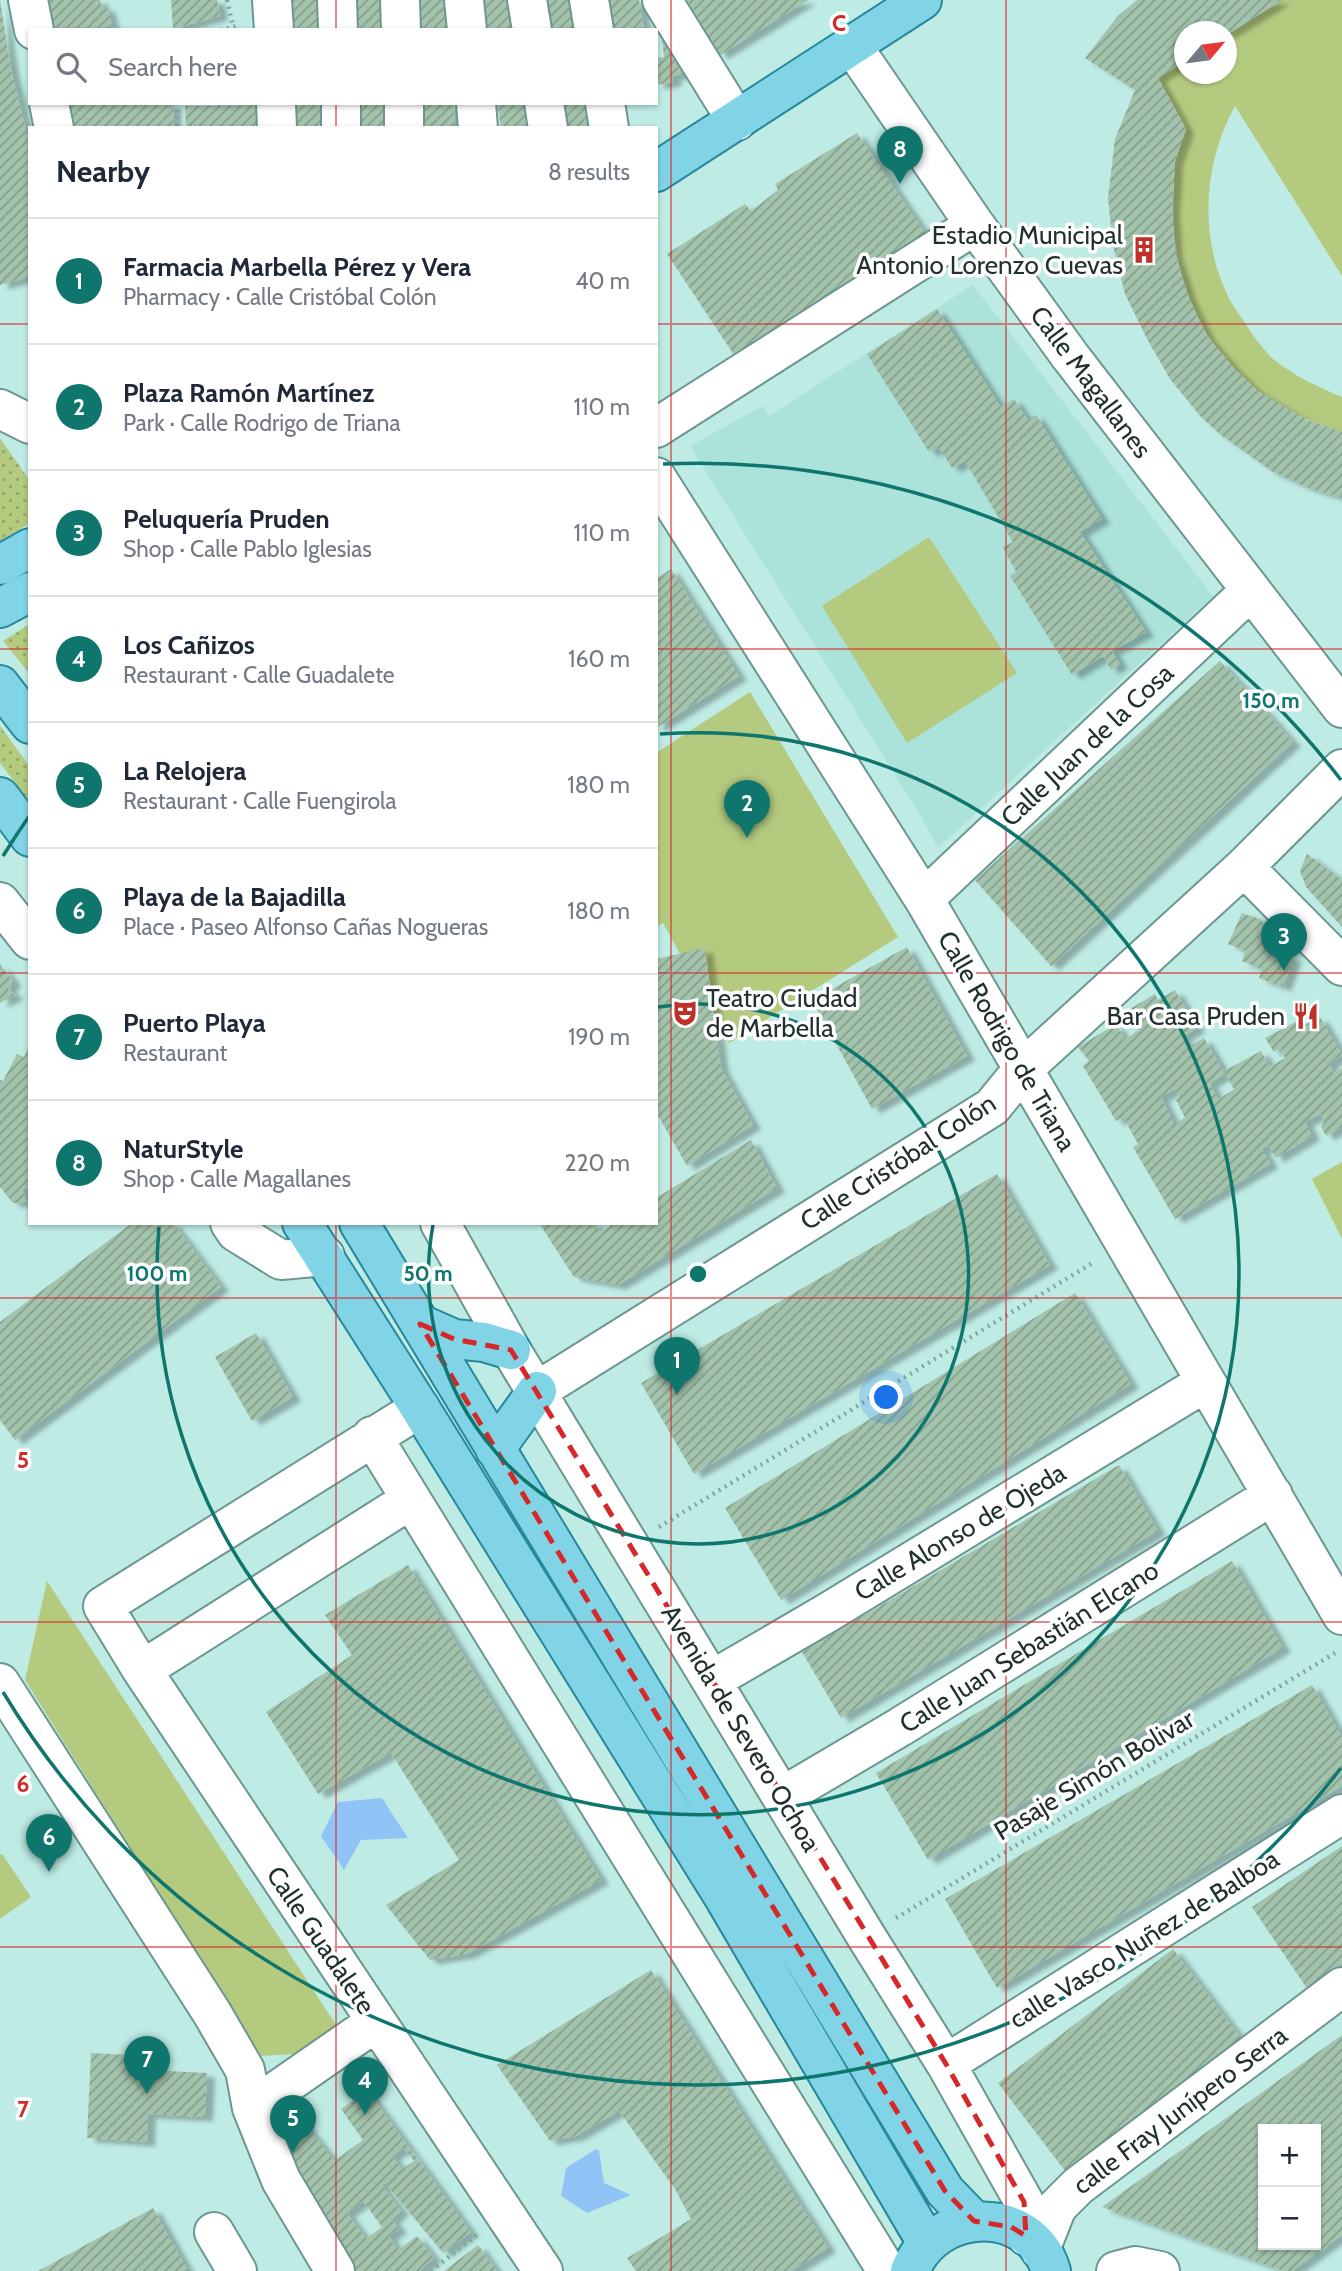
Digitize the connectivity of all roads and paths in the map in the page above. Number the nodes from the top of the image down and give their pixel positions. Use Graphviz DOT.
graph roads {
  1 [pos="28,0"];
  2 [pos="337,0"];
  3 [pos="400,0"];
  4 [pos="464,0"];
  5 [pos="527,0"];
  6 [pos="589,0"];
  7 [pos="662,0"];
  8 [pos="922,0"];
  9 [pos="34,28"];
  10 [pos="338,28"];
  11 [pos="401,28"];
  12 [pos="467,28"];
  13 [pos="532,28"];
  14 [pos="594,28"];
  15 [pos="853,47"];
  16 [pos="49,105"];
  17 [pos="177,105"];
  18 [pos="276,105"];
  19 [pos="404,105"];
  20 [pos="475,105"];
  21 [pos="544,105"];
  22 [pos="606,105"];
  23 [pos="737,121"];
  24 [pos="54,126"];
  25 [pos="178,126"];
  26 [pos="277,126"];
  27 [pos="404,126"];
  28 [pos="478,126"];
  29 [pos="548,126"];
  30 [pos="609,126"];
  31 [pos="658,171"];
  32 [pos="975,225"];
  33 [pos="0,409"];
  34 [pos="28,423"];
  35 [pos="658,427"];
  36 [pos="658,484"];
  37 [pos="669,525"];
  38 [pos="28,549"];
  39 [pos="0,565"];
  40 [pos="1251,591"];
  41 [pos="28,593"];
  42 [pos="0,608"];
  43 [pos="0,685"];
  44 [pos="1342,708"];
  45 [pos="28,721"];
  46 [pos="1342,769"];
  47 [pos="0,797"];
  48 [pos="28,834"];
  49 [pos="1244,867"];
  50 [pos="924,899"];
  51 [pos="0,902"];
  52 [pos="28,937"];
  53 [pos="1342,966"];
  54 [pos="1023,1069"];
  55 [pos="231,1225"];
  56 [pos="303,1225"];
  57 [pos="360,1225"];
  58 [pos="441,1225"];
  59 [pos="1124,1243"];
  60 [pos="325,1256"];
  61 [pos="420,1324"];
  62 [pos="512,1350"];
  63 [pos="1206,1382"];
  64 [pos="537,1391"];
  65 [pos="420,1408"];
  66 [pos="372,1436"];
  67 [pos="495,1449"];
  68 [pos="1273,1495"];
  69 [pos="411,1500"];
  70 [pos="629,1545"];
  71 [pos="1342,1615"];
  72 [pos="1342,1648"];
  73 [pos="142,1670"];
  74 [pos="712,1680"];
  75 [pos="0,1683"];
  76 [pos="783,1796"];
  77 [pos="1342,1814"];
  78 [pos="866,1936"];
  79 [pos="1342,1987"];
  80 [pos="376,2022"];
  81 [pos="946,2064"];
  82 [pos="252,2108"];
  83 [pos="974,2221"];
  84 [pos="214,2232"];
  85 [pos="1039,2252"];
  86 [pos="919,2257"];
  87 [pos="447,2259"];
  88 [pos="237,2271"];
  89 [pos="335,2271"];
  90 [pos="430,2271"];
  91 [pos="543,2271"];
  92 [pos="887,2271"];
  93 [pos="1116,2271"];
  94 [pos="1160,2271"];
  1 -- 9 [label="street"];
  2 -- 10 [label="street"];
  3 -- 11 [label="street"];
  4 -- 12 [label="street"];
  5 -- 13 [label="street"];
  6 -- 14 [label="street"];
  7 -- 23 [label="street"];
  8 -- 15 [label="main road"];
  15 -- 23 [label="main road"];
  15 -- 32 [label="street, Calle Magallanes"];
  16 -- 24 [label="street"];
  17 -- 25 [label="path"];
  18 -- 26 [label="street"];
  19 -- 27 [label="street"];
  20 -- 28 [label="street"];
  21 -- 29 [label="street"];
  22 -- 30 [label="street"];
  23 -- 31 [label="main road"];
  32 -- 35 [label="street"];
  32 -- 40 [label="street, Calle Magallanes"];
  33 -- 34 [label="street"];
  36 -- 37 [label="street, Calle Rodrigo de Triana"];
  37 -- 50 [label="street, Calle Rodrigo de Triana"];
  38 -- 39 [label="main road"];
  40 -- 44 [label="street, Calle Magallanes"];
  40 -- 50 [label="street, Calle Juan de la Cosa"];
  41 -- 42 [label="main road"];
  43 -- 45 [label="main road"];
  46 -- 49 [label="street, Calle Cristóbal Colón"];
  47 -- 48 [label="main road"];
  49 -- 53 [label="street"];
  49 -- 54 [label="street, Calle Cristóbal Colón"];
  50 -- 54 [label="street, Calle Rodrigo de Triana"];
  51 -- 52 [label="street"];
  54 -- 59 [label="street, Calle Rodrigo de Triana"];
  54 -- 64 [label="street, Calle Cristóbal Colón"];
  55 -- 60 [label="street"];
  56 -- 60 [label="main road"];
  57 -- 61 [label="main road"];
  58 -- 62 [label="street, Avenida de Severo Ochoa"];
  59 -- 63 [label="street, Calle Rodrigo de Triana"];
  59 -- 70 [label="path"];
  60 -- 65 [label="main road"];
  61 -- 62 [label="main road"];
  61 -- 67 [label="main road"];
  62 -- 64 [label="street, Avenida de Severo Ochoa"];
  63 -- 68 [label="street, Calle Rodrigo de Triana"];
  63 -- 74 [label="street, Calle Alonso de Ojeda"];
  64 -- 67 [label="main road"];
  64 -- 70 [label="street, Avenida de Severo Ochoa"];
  65 -- 66 [label="street"];
  65 -- 86 [label="main road"];
  66 -- 69 [label="street"];
  66 -- 73 [label="street, Calle Guadalete"];
  67 -- 83 [label="main road"];
  68 -- 71 [label="street, Calle Rodrigo de Triana"];
  68 -- 76 [label="street, Calle Juan Sebastián Elcano"];
  69 -- 73 [label="street"];
  69 -- 92 [label="street"];
  70 -- 74 [label="street, Avenida de Severo Ochoa"];
  72 -- 78 [label="path, Pasaje Simón Bolivar"];
  73 -- 80 [label="street, Calle Guadalete"];
  74 -- 76 [label="street, Avenida de Severo Ochoa"];
  75 -- 82 [label="street"];
  76 -- 78 [label="street, Avenida de Severo Ochoa"];
  77 -- 81 [label="street, calle Vasco Nuñez de Balboa"];
  78 -- 81 [label="street, Avenida de Severo Ochoa"];
  79 -- 85 [label="street, calle Fray Junípero Serra"];
  80 -- 82 [label="street"];
  80 -- 91 [label="street, Calle Guadalete"];
  81 -- 85 [label="street, Avenida de Severo Ochoa"];
  82 -- 89 [label="street"];
  83 -- 85 [label="main road"];
  83 -- 86 [label="main road"];
  84 -- 88 [label="street"];
  87 -- 90 [label="path"];
  93 -- 94 [label="street"];
}
